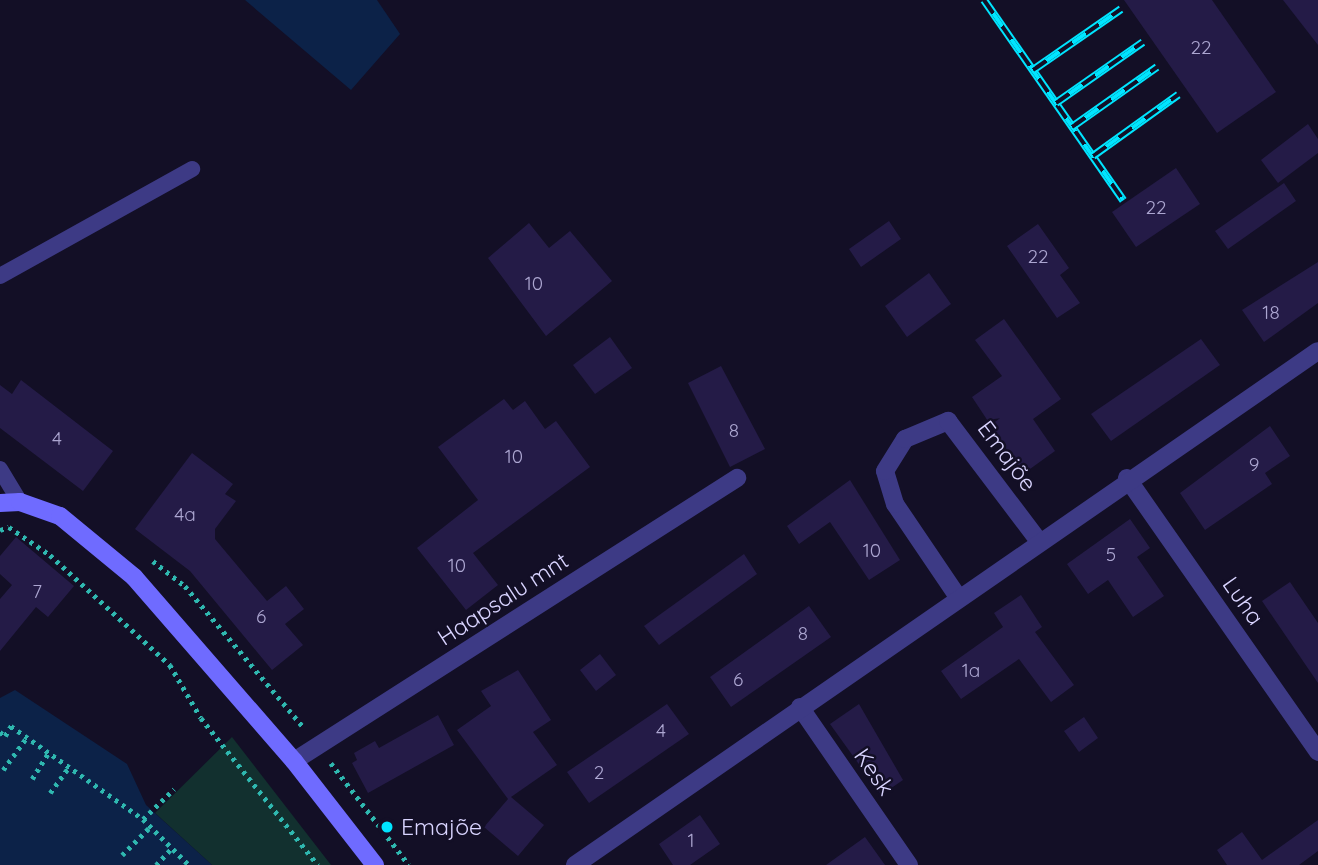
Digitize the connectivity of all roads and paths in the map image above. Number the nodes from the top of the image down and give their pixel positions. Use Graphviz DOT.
graph roads {
  1 [pos="192,169"];
  2 [pos="0,276"];
  3 [pos="1318,351"];
  4 [pos="0,470"];
  5 [pos="737,478"];
  6 [pos="1127,478"];
  7 [pos="20,502"];
  8 [pos="0,503"];
  9 [pos="0,530"];
  10 [pos="1038,540"];
  11 [pos="958,597"];
  12 [pos="800,707"];
  13 [pos="0,732"];
  14 [pos="26,738"];
  15 [pos="1318,752"];
  16 [pos="48,753"];
  17 [pos="294,761"];
  18 [pos="69,767"];
  19 [pos="3,770"];
  20 [pos="32,779"];
  21 [pos="174,789"];
  22 [pos="50,793"];
  23 [pos="142,819"];
  24 [pos="150,827"];
  25 [pos="172,848"];
  26 [pos="122,855"];
  27 [pos="156,865"];
  28 [pos="189,865"];
  29 [pos="318,865"];
  30 [pos="375,865"];
  31 [pos="575,865"];
  32 [pos="909,865"];
  1 -- 2 [label="lane"];
  3 -- 6 [label="street"];
  4 -- 7 [label="lane"];
  5 -- 17 [label="street, Haapsalu mnt"];
  6 -- 10 [label="street"];
  6 -- 15 [label="street, Luha"];
  7 -- 8 [label="main road"];
  7 -- 17 [label="main road"];
  9 -- 29 [label="path"];
  10 -- 11 [label="street"];
  10 -- 11 [label="street, Emajõe"];
  11 -- 12 [label="street"];
  12 -- 31 [label="street"];
  12 -- 32 [label="street, Kesk"];
  13 -- 14 [label="path"];
  14 -- 16 [label="path"];
  14 -- 19 [label="path"];
  16 -- 18 [label="path"];
  16 -- 20 [label="path"];
  17 -- 30 [label="main road"];
  18 -- 22 [label="path"];
  18 -- 23 [label="path"];
  21 -- 23 [label="path"];
  23 -- 24 [label="path"];
  24 -- 25 [label="path"];
  24 -- 26 [label="path"];
  25 -- 27 [label="path"];
  25 -- 28 [label="path"];
}
